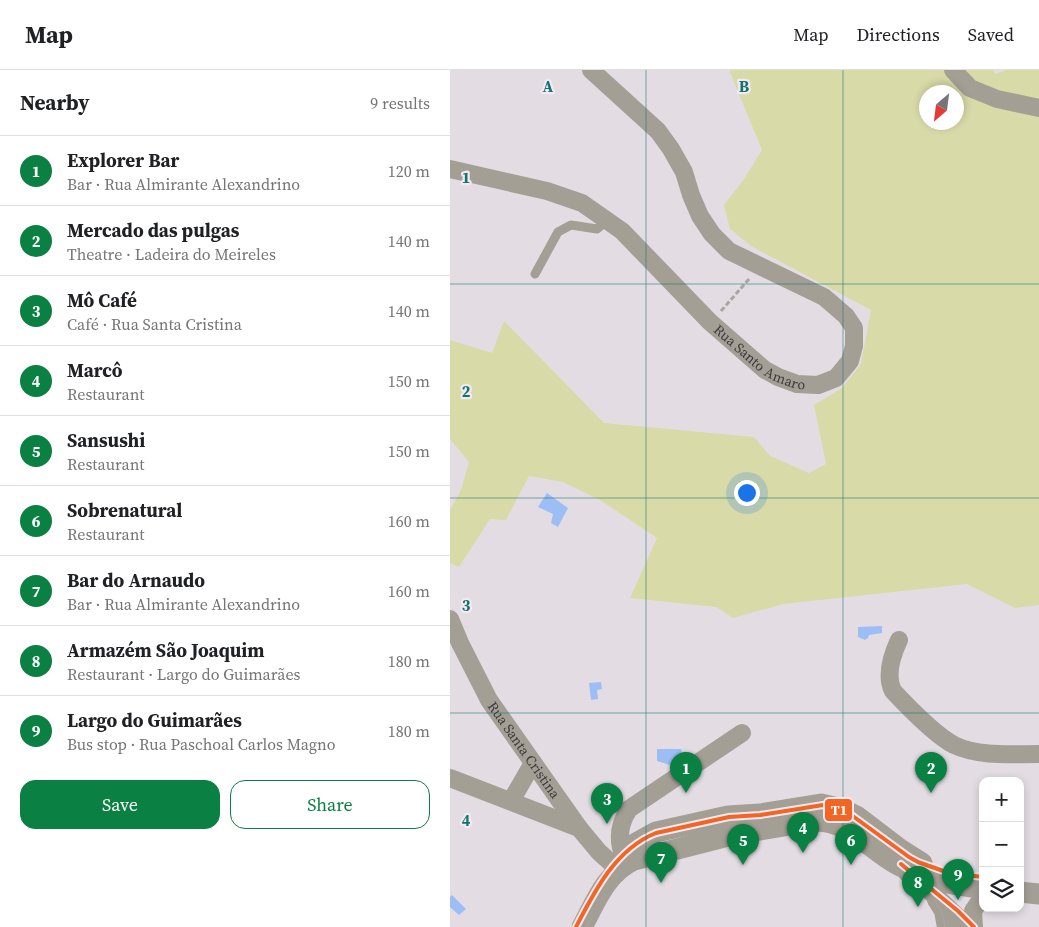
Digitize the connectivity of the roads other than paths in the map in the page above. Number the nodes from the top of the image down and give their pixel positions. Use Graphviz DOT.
graph roads {
  1 [pos="591,70"];
  2 [pos="953,70"];
  3 [pos="1039,108"];
  4 [pos="450,169"];
  5 [pos="608,220"];
  6 [pos="535,274"];
  7 [pos="450,619"];
  8 [pos="899,640"];
  9 [pos="742,733"];
  10 [pos="1039,754"];
  11 [pos="533,762"];
  12 [pos="450,778"];
  13 [pos="511,801"];
  14 [pos="578,828"];
  15 [pos="890,861"];
  16 [pos="622,863"];
  17 [pos="979,876"];
  18 [pos="1024,880"];
  19 [pos="1039,882"];
  20 [pos="979,887"];
  21 [pos="929,891"];
  22 [pos="1024,892"];
  23 [pos="1039,894"];
  24 [pos="979,902"];
  25 [pos="582,927"];
  26 [pos="946,927"];
  27 [pos="968,927"];
  28 [pos="974,927"];
  1 -- 5 [label="street, Rua Santo Amaro"];
  2 -- 3 [label="street"];
  4 -- 5 [label="street, Rua Santo Amaro"];
  5 -- 6 [label="lane"];
  7 -- 11 [label="street, Rua Santa Cristina"];
  8 -- 10 [label="street"];
  9 -- 16 [label="street"];
  11 -- 13 [label="street"];
  11 -- 14 [label="street, Rua Santa Cristina"];
  12 -- 13 [label="street"];
  13 -- 14 [label="street"];
  14 -- 16 [label="street, Rua Santa Cristina"];
  15 -- 16 [label="street"];
  15 -- 20 [label="street"];
  15 -- 21 [label="street"];
  16 -- 17 [label="street"];
  16 -- 25 [label="street"];
  18 -- 19 [label="street"];
  21 -- 26 [label="street"];
  21 -- 27 [label="street"];
  22 -- 23 [label="street"];
  24 -- 28 [label="street"];
}
